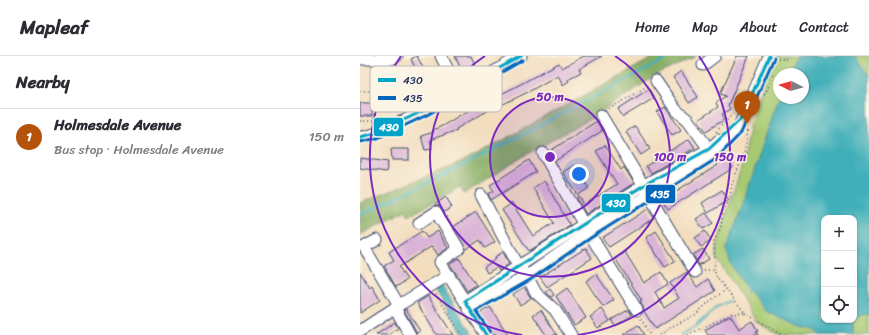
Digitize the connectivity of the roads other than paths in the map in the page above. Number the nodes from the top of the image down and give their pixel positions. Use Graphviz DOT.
graph roads {
  1 [pos="397,56"];
  2 [pos="441,56"];
  3 [pos="521,56"];
  4 [pos="715,56"];
  5 [pos="772,57"];
  6 [pos="360,59"];
  7 [pos="704,65"];
  8 [pos="446,66"];
  9 [pos="502,67"];
  10 [pos="656,81"];
  11 [pos="421,112"];
  12 [pos="601,114"];
  13 [pos="360,137"];
  14 [pos="711,152"];
  15 [pos="543,153"];
  16 [pos="647,190"];
  17 [pos="481,195"];
  18 [pos="419,222"];
  19 [pos="587,229"];
  20 [pos="377,240"];
  21 [pos="523,271"];
  22 [pos="695,272"];
  23 [pos="449,275"];
  24 [pos="467,305"];
  25 [pos="397,306"];
  26 [pos="637,310"];
  27 [pos="360,331"];
  28 [pos="410,335"];
  29 [pos="486,335"];
  30 [pos="571,335"];
  1 -- 6 [label="street"];
  2 -- 8 [label="street"];
  3 -- 9 [label="street"];
  4 -- 7 [label="street"];
  5 -- 14 [label="street"];
  10 -- 14 [label="street"];
  11 -- 13 [label="street"];
  12 -- 16 [label="street"];
  14 -- 16 [label="street"];
  15 -- 19 [label="street"];
  16 -- 19 [label="street"];
  16 -- 22 [label="street"];
  17 -- 21 [label="street"];
  18 -- 23 [label="street"];
  19 -- 21 [label="street"];
  19 -- 26 [label="street"];
  20 -- 25 [label="street"];
  21 -- 24 [label="street"];
  21 -- 30 [label="street"];
  23 -- 24 [label="street"];
  23 -- 25 [label="street"];
  24 -- 29 [label="street"];
  25 -- 27 [label="street"];
  25 -- 28 [label="street"];
}
